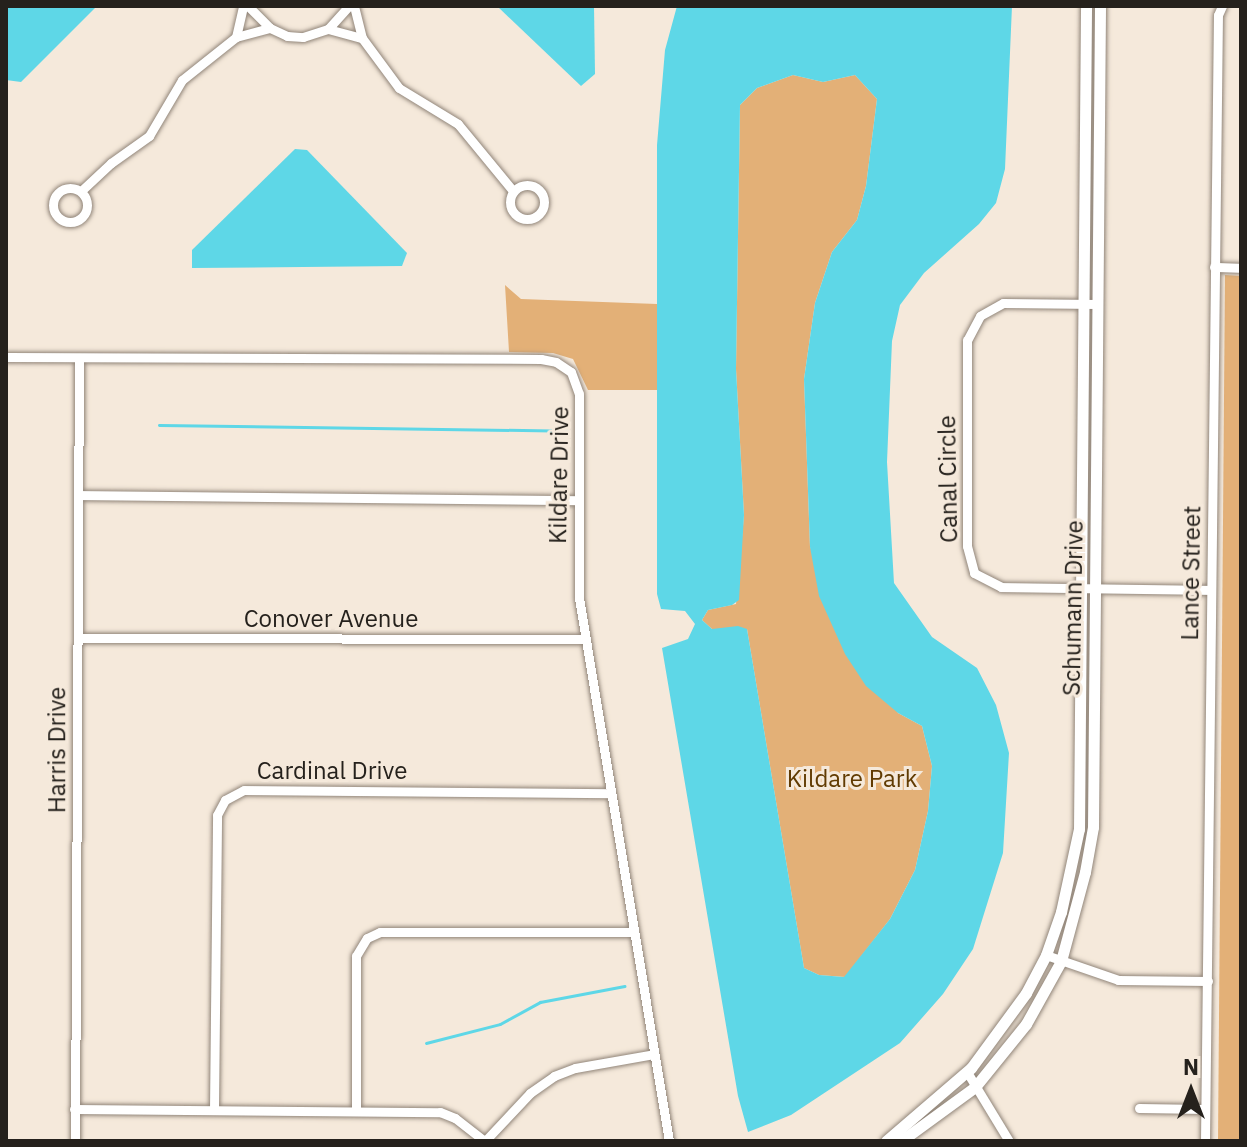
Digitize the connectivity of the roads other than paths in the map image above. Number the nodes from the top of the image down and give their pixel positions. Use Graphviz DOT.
graph roads {
  1 [pos="246,6"];
  2 [pos="352,6"];
  3 [pos="1086,6"];
  4 [pos="1100,6"];
  5 [pos="1222,6"];
  6 [pos="270,28"];
  7 [pos="328,29"];
  8 [pos="236,37"];
  9 [pos="362,38"];
  10 [pos="81,191"];
  11 [pos="513,191"];
  12 [pos="1214,267"];
  13 [pos="1241,268"];
  14 [pos="1083,303"];
  15 [pos="1097,304"];
  16 [pos="6,357"];
  17 [pos="79,359"];
  18 [pos="78,495"];
  19 [pos="577,500"];
  20 [pos="1088,588"];
  21 [pos="1211,590"];
  22 [pos="78,638"];
  23 [pos="585,639"];
  24 [pos="609,793"];
  25 [pos="633,932"];
  26 [pos="1046,955"];
  27 [pos="1061,961"];
  28 [pos="1208,981"];
  29 [pos="654,1054"];
  30 [pos="967,1072"];
  31 [pos="975,1087"];
  32 [pos="1139,1108"];
  33 [pos="74,1109"];
  34 [pos="214,1109"];
  35 [pos="1205,1109"];
  36 [pos="356,1110"];
  37 [pos="75,1141"];
  38 [pos="484,1141"];
  39 [pos="669,1141"];
  40 [pos="886,1141"];
  41 [pos="901,1141"];
  42 [pos="1009,1141"];
  43 [pos="1205,1141"];
  1 -- 6 [label="street"];
  1 -- 8 [label="street"];
  2 -- 7 [label="street"];
  2 -- 9 [label="street"];
  3 -- 14 [label="street, Schumann Drive"];
  4 -- 15 [label="street, Schumann Drive"];
  5 -- 12 [label="street, Lance Street"];
  6 -- 7 [label="street"];
  6 -- 8 [label="street"];
  7 -- 9 [label="street"];
  8 -- 10 [label="street"];
  9 -- 11 [label="street"];
  12 -- 13 [label="street"];
  12 -- 21 [label="street, Lance Street"];
  14 -- 15 [label="street, Canal Circle"];
  14 -- 20 [label="street, Schumann Drive"];
  14 -- 20 [label="street, Canal Circle"];
  15 -- 20 [label="street, Schumann Drive"];
  16 -- 17 [label="street, Kildare Drive"];
  17 -- 18 [label="street, Harris Drive"];
  17 -- 19 [label="street, Kildare Drive"];
  18 -- 19 [label="street"];
  18 -- 22 [label="street, Harris Drive"];
  19 -- 23 [label="street, Kildare Drive"];
  20 -- 21 [label="street, Canal Circle"];
  20 -- 26 [label="street, Schumann Drive"];
  20 -- 27 [label="street, Schumann Drive"];
  21 -- 28 [label="street, Lance Street"];
  22 -- 23 [label="street, Conover Avenue"];
  22 -- 33 [label="street, Harris Drive"];
  23 -- 24 [label="street, Kildare Drive"];
  24 -- 25 [label="street, Kildare Drive"];
  24 -- 34 [label="street, Cardinal Drive"];
  25 -- 29 [label="street, Kildare Drive"];
  25 -- 36 [label="street"];
  26 -- 27 [label="street"];
  26 -- 30 [label="street, Schumann Drive"];
  27 -- 28 [label="street"];
  27 -- 31 [label="street, Schumann Drive"];
  28 -- 35 [label="street, Lance Street"];
  29 -- 38 [label="street"];
  29 -- 39 [label="street, Kildare Drive"];
  30 -- 31 [label="street"];
  30 -- 40 [label="street, Schumann Drive"];
  31 -- 41 [label="street, Schumann Drive"];
  31 -- 42 [label="street"];
  32 -- 35 [label="street"];
  33 -- 34 [label="street"];
  33 -- 37 [label="street, Harris Drive"];
  34 -- 36 [label="street"];
  35 -- 43 [label="street, Lance Street"];
  36 -- 38 [label="street"];
}
